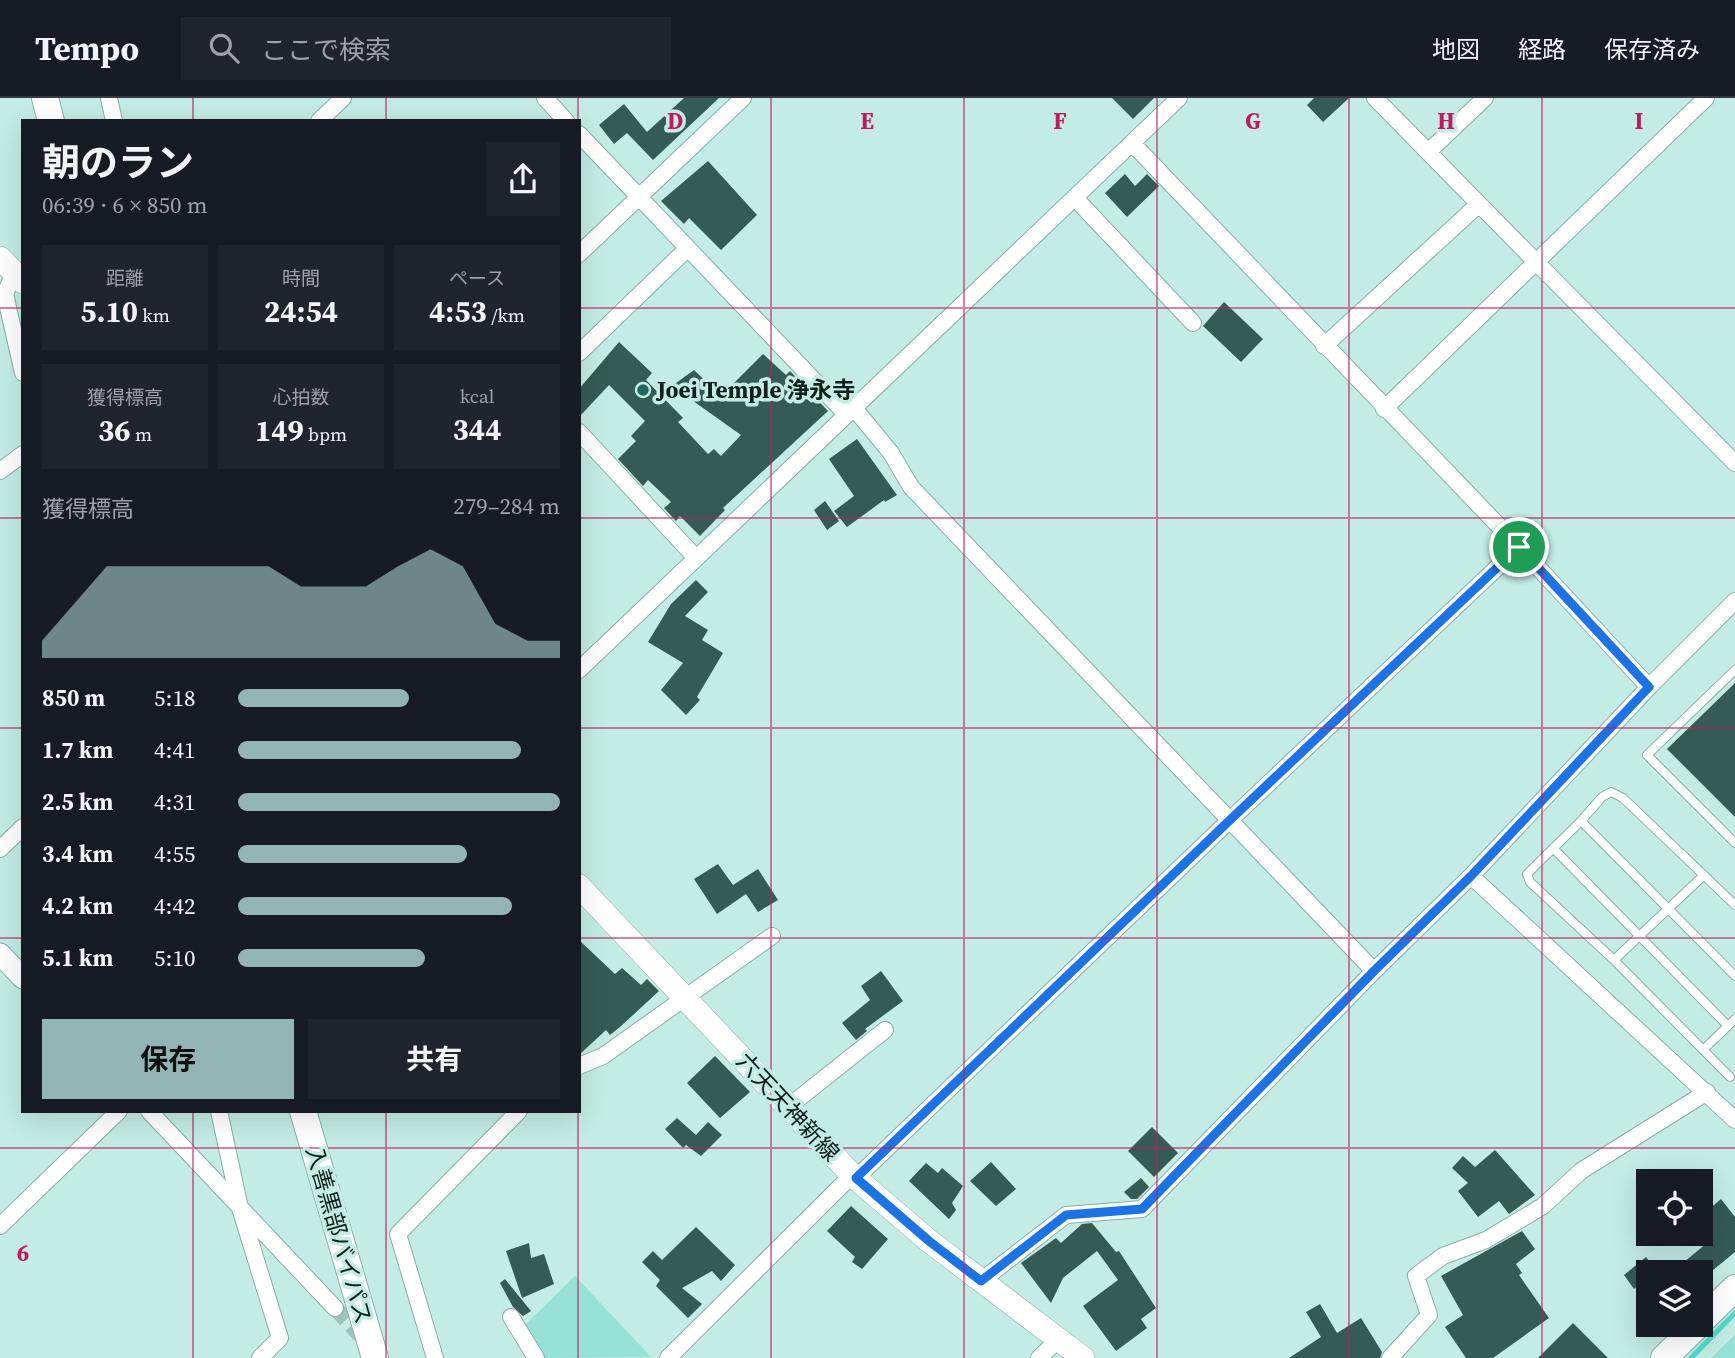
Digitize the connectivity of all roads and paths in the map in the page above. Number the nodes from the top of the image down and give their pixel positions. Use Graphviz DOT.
graph roads {
  1 [pos="45,98"];
  2 [pos="109,98"];
  3 [pos="343,98"];
  4 [pos="545,98"];
  5 [pos="743,98"];
  6 [pos="1179,98"];
  7 [pos="1375,98"];
  8 [pos="1485,98"];
  9 [pos="1706,98"];
  10 [pos="50,119"];
  11 [pos="114,119"];
  12 [pos="321,119"];
  13 [pos="564,119"];
  14 [pos="581,136"];
  15 [pos="1132,143"];
  16 [pos="1428,152"];
  17 [pos="640,197"];
  18 [pos="1074,198"];
  19 [pos="1479,204"];
  20 [pos="688,248"];
  21 [pos="581,252"];
  22 [pos="1536,262"];
  23 [pos="12,271"];
  24 [pos="1193,323"];
  25 [pos="1324,346"];
  26 [pos="581,351"];
  27 [pos="21,364"];
  28 [pos="1384,408"];
  29 [pos="850,411"];
  30 [pos="581,434"];
  31 [pos="21,455"];
  32 [pos="1735,463"];
  33 [pos="0,471"];
  34 [pos="1519,547"];
  35 [pos="696,558"];
  36 [pos="1735,601"];
  37 [pos="581,668"];
  38 [pos="1735,670"];
  39 [pos="1649,687"];
  40 [pos="1231,819"];
  41 [pos="1581,821"];
  42 [pos="21,829"];
  43 [pos="1735,843"];
  44 [pos="1553,848"];
  45 [pos="0,849"];
  46 [pos="1704,875"];
  47 [pos="1471,876"];
  48 [pos="581,888"];
  49 [pos="1735,905"];
  50 [pos="1667,908"];
  51 [pos="1639,935"];
  52 [pos="772,936"];
  53 [pos="0,954"];
  54 [pos="1614,960"];
  55 [pos="1374,971"];
  56 [pos="21,976"];
  57 [pos="1735,976"];
  58 [pos="685,998"];
  59 [pos="1735,1019"];
  60 [pos="1728,1026"];
  61 [pos="885,1030"];
  62 [pos="1703,1050"];
  63 [pos="581,1065"];
  64 [pos="1733,1077"];
  65 [pos="1707,1092"];
  66 [pos="788,1107"];
  67 [pos="117,1113"];
  68 [pos="151,1113"];
  69 [pos="219,1113"];
  70 [pos="304,1113"];
  71 [pos="517,1113"];
  72 [pos="1735,1120"];
  73 [pos="854,1176"];
  74 [pos="240,1208"];
  75 [pos="0,1226"];
  76 [pos="981,1281"];
  77 [pos="1735,1288"];
  78 [pos="335,1308"];
  79 [pos="1713,1309"];
  80 [pos="511,1317"];
  81 [pos="1685,1337"];
  82 [pos="1058,1340"];
  83 [pos="260,1358"];
  84 [pos="375,1358"];
  85 [pos="435,1358"];
  86 [pos="536,1358"];
  87 [pos="667,1358"];
  88 [pos="1039,1358"];
  89 [pos="1083,1358"];
  90 [pos="1390,1358"];
  91 [pos="1664,1358"];
  1 -- 10 [label="main road"];
  2 -- 11 [label="street"];
  3 -- 12 [label="street"];
  4 -- 13 [label="street"];
  5 -- 17 [label="street"];
  6 -- 15 [label="street"];
  7 -- 16 [label="street"];
  8 -- 16 [label="street"];
  9 -- 22 [label="street"];
  14 -- 17 [label="street"];
  15 -- 18 [label="street"];
  15 -- 25 [label="street"];
  16 -- 19 [label="street"];
  17 -- 20 [label="street"];
  17 -- 21 [label="street"];
  18 -- 24 [label="street"];
  18 -- 29 [label="street"];
  19 -- 22 [label="street"];
  19 -- 25 [label="street"];
  20 -- 26 [label="street"];
  20 -- 29 [label="street"];
  22 -- 28 [label="street"];
  22 -- 32 [label="street"];
  23 -- 27 [label="street"];
  25 -- 28 [label="street"];
  28 -- 34 [label="street"];
  29 -- 35 [label="street"];
  29 -- 40 [label="street"];
  30 -- 35 [label="street"];
  31 -- 33 [label="street"];
  34 -- 39 [label="street"];
  34 -- 40 [label="street"];
  35 -- 37 [label="street"];
  36 -- 39 [label="street"];
  38 -- 43 [label="lane"];
  39 -- 47 [label="street"];
  40 -- 55 [label="street"];
  40 -- 73 [label="street"];
  41 -- 44 [label="lane"];
  41 -- 46 [label="lane"];
  41 -- 50 [label="lane"];
  42 -- 45 [label="street"];
  44 -- 51 [label="lane"];
  44 -- 54 [label="lane"];
  46 -- 49 [label="lane"];
  46 -- 50 [label="lane"];
  47 -- 55 [label="street"];
  47 -- 65 [label="street"];
  48 -- 58 [label="main road, 六天天神新線"];
  50 -- 51 [label="lane"];
  50 -- 57 [label="lane"];
  51 -- 54 [label="lane"];
  51 -- 60 [label="lane"];
  52 -- 58 [label="street"];
  53 -- 56 [label="street"];
  54 -- 62 [label="lane"];
  55 -- 76 [label="street"];
  58 -- 63 [label="street"];
  58 -- 66 [label="main road, 六天天神新線"];
  59 -- 60 [label="lane"];
  60 -- 62 [label="lane"];
  61 -- 66 [label="street"];
  62 -- 64 [label="lane"];
  65 -- 72 [label="street"];
  65 -- 90 [label="street"];
  66 -- 73 [label="main road, 六天天神新線"];
  67 -- 75 [label="street"];
  68 -- 74 [label="street"];
  69 -- 74 [label="street"];
  70 -- 84 [label="main road, 入善黒部バイパス"];
  71 -- 85 [label="street"];
  73 -- 76 [label="main road, 六天天神新線"];
  73 -- 87 [label="street"];
  74 -- 78 [label="street"];
  74 -- 83 [label="street"];
  76 -- 82 [label="main road, 六天天神新線"];
  77 -- 79 [label="main road"];
  80 -- 86 [label="street"];
  81 -- 91 [label="main road"];
  82 -- 88 [label="street"];
  82 -- 89 [label="main road, 六天天神新線"];
}
